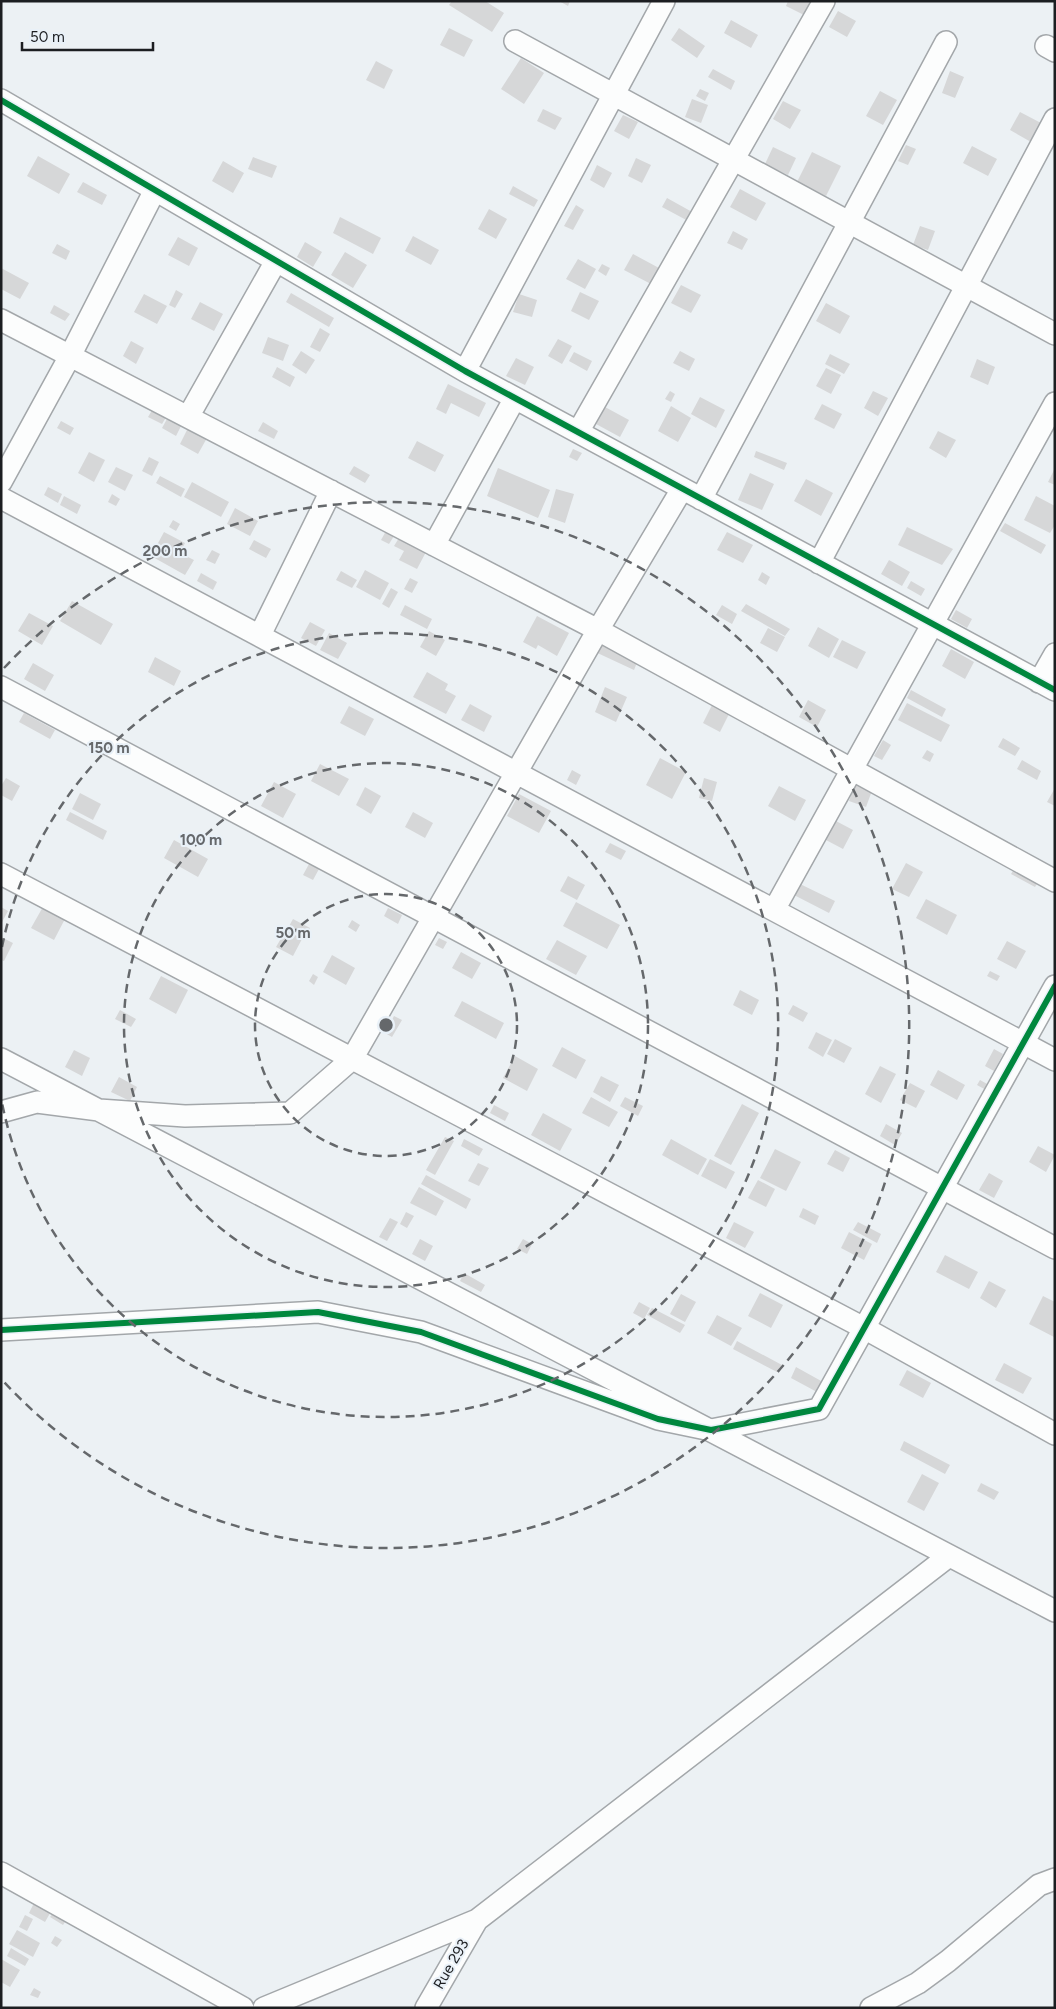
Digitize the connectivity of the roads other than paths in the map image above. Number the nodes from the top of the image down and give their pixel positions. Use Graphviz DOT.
graph roads {
  1 [pos="664,1"];
  2 [pos="824,1"];
  3 [pos="515,41"];
  4 [pos="946,42"];
  5 [pos="614,95"];
  6 [pos="1,100"];
  7 [pos="1055,119"];
  8 [pos="734,160"];
  9 [pos="155,190"];
  10 [pos="849,222"];
  11 [pos="276,261"];
  12 [pos="966,286"];
  13 [pos="1,320"];
  14 [pos="1055,334"];
  15 [pos="70,356"];
  16 [pos="465,371"];
  17 [pos="515,398"];
  18 [pos="1055,403"];
  19 [pos="188,417"];
  20 [pos="578,432"];
  21 [pos="1,482"];
  22 [pos="682,489"];
  23 [pos="331,491"];
  24 [pos="1,498"];
  25 [pos="701,499"];
  26 [pos="434,545"];
  27 [pos="819,563"];
  28 [pos="932,624"];
  29 [pos="598,630"];
  30 [pos="260,635"];
  31 [pos="1055,654"];
  32 [pos="1,686"];
  33 [pos="1047,686"];
  34 [pos="852,770"];
  35 [pos="516,772"];
  36 [pos="1,874"];
  37 [pos="1055,881"];
  38 [pos="774,910"];
  39 [pos="434,917"];
  40 [pos="1055,986"];
  41 [pos="1023,1043"];
  42 [pos="1,1059"];
  43 [pos="352,1059"];
  44 [pos="1055,1060"];
  45 [pos="99,1110"];
  46 [pos="1,1112"];
  47 [pos="942,1188"];
  48 [pos="1055,1248"];
  49 [pos="864,1328"];
  50 [pos="1,1330"];
  51 [pos="711,1430"];
  52 [pos="1055,1434"];
  53 [pos="949,1556"];
  54 [pos="1055,1611"];
  55 [pos="1,1874"];
  56 [pos="1055,1879"];
  57 [pos="477,1920"];
  58 [pos="243,2008"];
  59 [pos="264,2008"];
  60 [pos="426,2008"];
  61 [pos="871,2008"];
  1 -- 5 [label="street"];
  2 -- 8 [label="street"];
  3 -- 5 [label="street"];
  4 -- 10 [label="street"];
  5 -- 8 [label="street"];
  5 -- 16 [label="street"];
  6 -- 9 [label="street"];
  7 -- 12 [label="street"];
  8 -- 10 [label="street"];
  8 -- 20 [label="street"];
  9 -- 11 [label="street"];
  9 -- 15 [label="street"];
  10 -- 12 [label="street"];
  10 -- 25 [label="street"];
  11 -- 16 [label="street"];
  11 -- 19 [label="street"];
  12 -- 14 [label="street"];
  12 -- 27 [label="street"];
  13 -- 15 [label="street"];
  15 -- 19 [label="street"];
  15 -- 21 [label="street"];
  16 -- 17 [label="street"];
  17 -- 20 [label="street"];
  17 -- 26 [label="street"];
  18 -- 28 [label="street"];
  19 -- 23 [label="street"];
  20 -- 22 [label="street"];
  22 -- 25 [label="street"];
  22 -- 29 [label="street"];
  23 -- 26 [label="street"];
  23 -- 30 [label="street"];
  24 -- 30 [label="street"];
  25 -- 27 [label="street"];
  26 -- 29 [label="street"];
  27 -- 28 [label="street"];
  28 -- 33 [label="street"];
  28 -- 34 [label="street"];
  29 -- 34 [label="street"];
  29 -- 35 [label="street"];
  30 -- 35 [label="street"];
  31 -- 33 [label="street"];
  32 -- 39 [label="street"];
  34 -- 37 [label="street"];
  34 -- 38 [label="street"];
  35 -- 38 [label="street"];
  35 -- 39 [label="street"];
  36 -- 43 [label="street"];
  38 -- 41 [label="street"];
  39 -- 43 [label="street"];
  39 -- 47 [label="street"];
  40 -- 41 [label="street"];
  41 -- 44 [label="street"];
  41 -- 47 [label="street"];
  42 -- 45 [label="street"];
  43 -- 45 [label="street"];
  43 -- 49 [label="street"];
  45 -- 46 [label="street"];
  45 -- 51 [label="street"];
  47 -- 48 [label="street"];
  47 -- 49 [label="street"];
  49 -- 51 [label="street"];
  49 -- 52 [label="street"];
  50 -- 51 [label="street"];
  51 -- 53 [label="street"];
  53 -- 54 [label="street"];
  53 -- 57 [label="street"];
  55 -- 58 [label="street"];
  56 -- 61 [label="street"];
  57 -- 59 [label="street"];
  57 -- 60 [label="street, Rue 293"];
}
